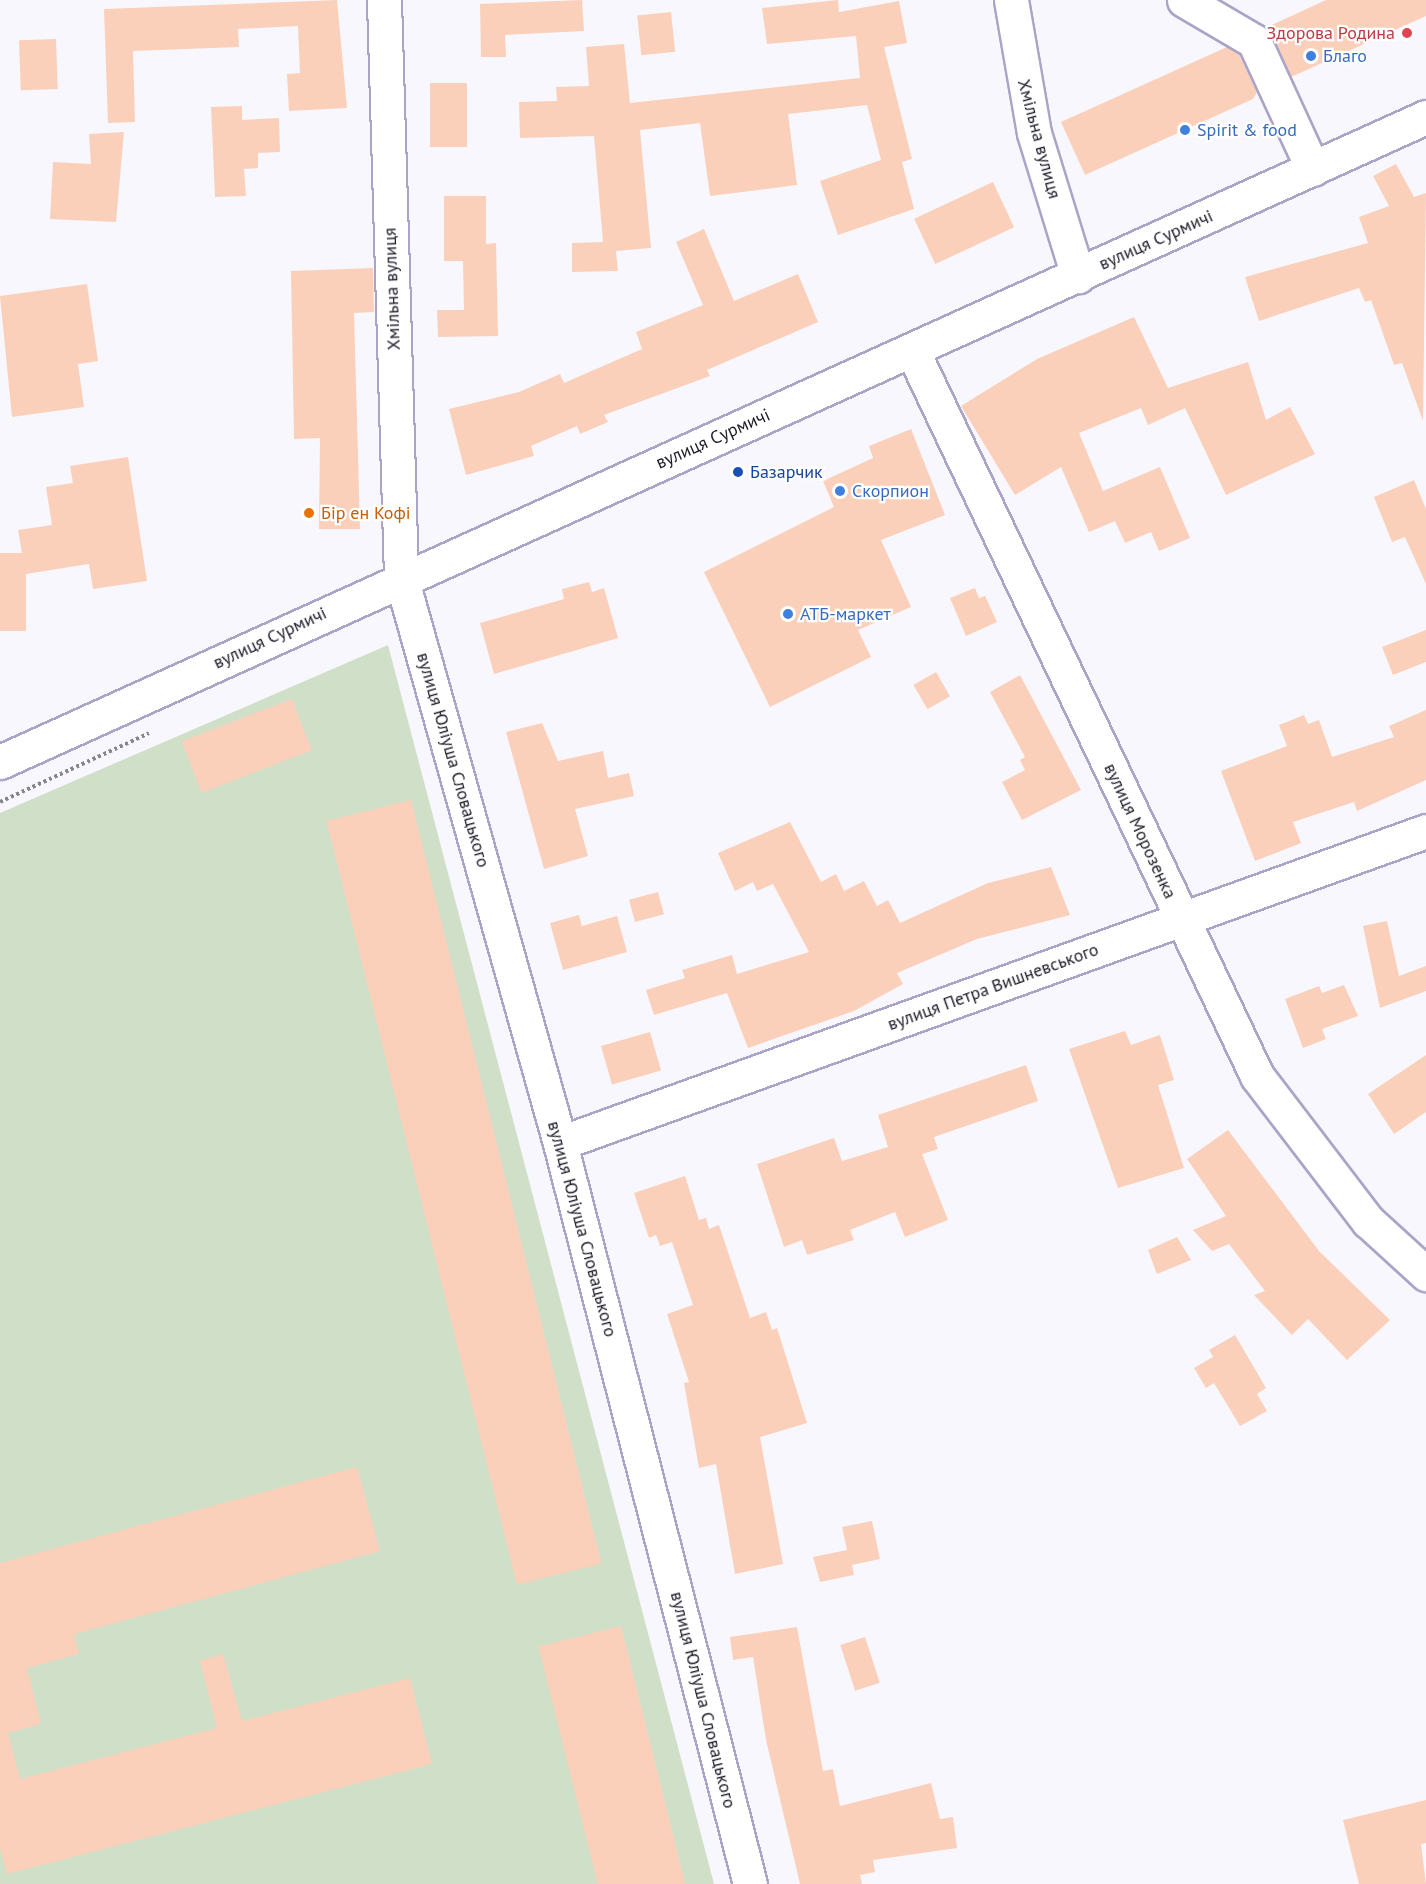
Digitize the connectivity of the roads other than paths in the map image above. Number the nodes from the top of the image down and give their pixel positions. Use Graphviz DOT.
graph roads {
  1 [pos="384,0"];
  2 [pos="1011,0"];
  3 [pos="1184,0"];
  4 [pos="1426,117"];
  5 [pos="1313,169"];
  6 [pos="1078,276"];
  7 [pos="912,350"];
  8 [pos="401,577"];
  9 [pos="0,762"];
  10 [pos="1426,831"];
  11 [pos="1182,920"];
  12 [pos="560,1143"];
  13 [pos="1426,1274"];
  14 [pos="750,1884"];
  1 -- 8 [label="street, Хмільна вулиця"];
  2 -- 6 [label="street, Хмільна вулиця"];
  3 -- 5 [label="street"];
  4 -- 5 [label="street, вулиця Сурмичі"];
  5 -- 6 [label="street, вулиця Сурмичі"];
  6 -- 7 [label="street, вулиця Сурмичі"];
  7 -- 8 [label="street, вулиця Сурмичі"];
  7 -- 11 [label="street, вулиця Морозенка"];
  8 -- 9 [label="street, вулиця Сурмичі"];
  8 -- 12 [label="street, вулиця Юліуша Словацького"];
  10 -- 11 [label="street, вулиця Петра Вишневського"];
  11 -- 12 [label="street, вулиця Петра Вишневського"];
  11 -- 13 [label="street, вулиця Морозенка"];
  12 -- 14 [label="street, вулиця Юліуша Словацького"];
}
